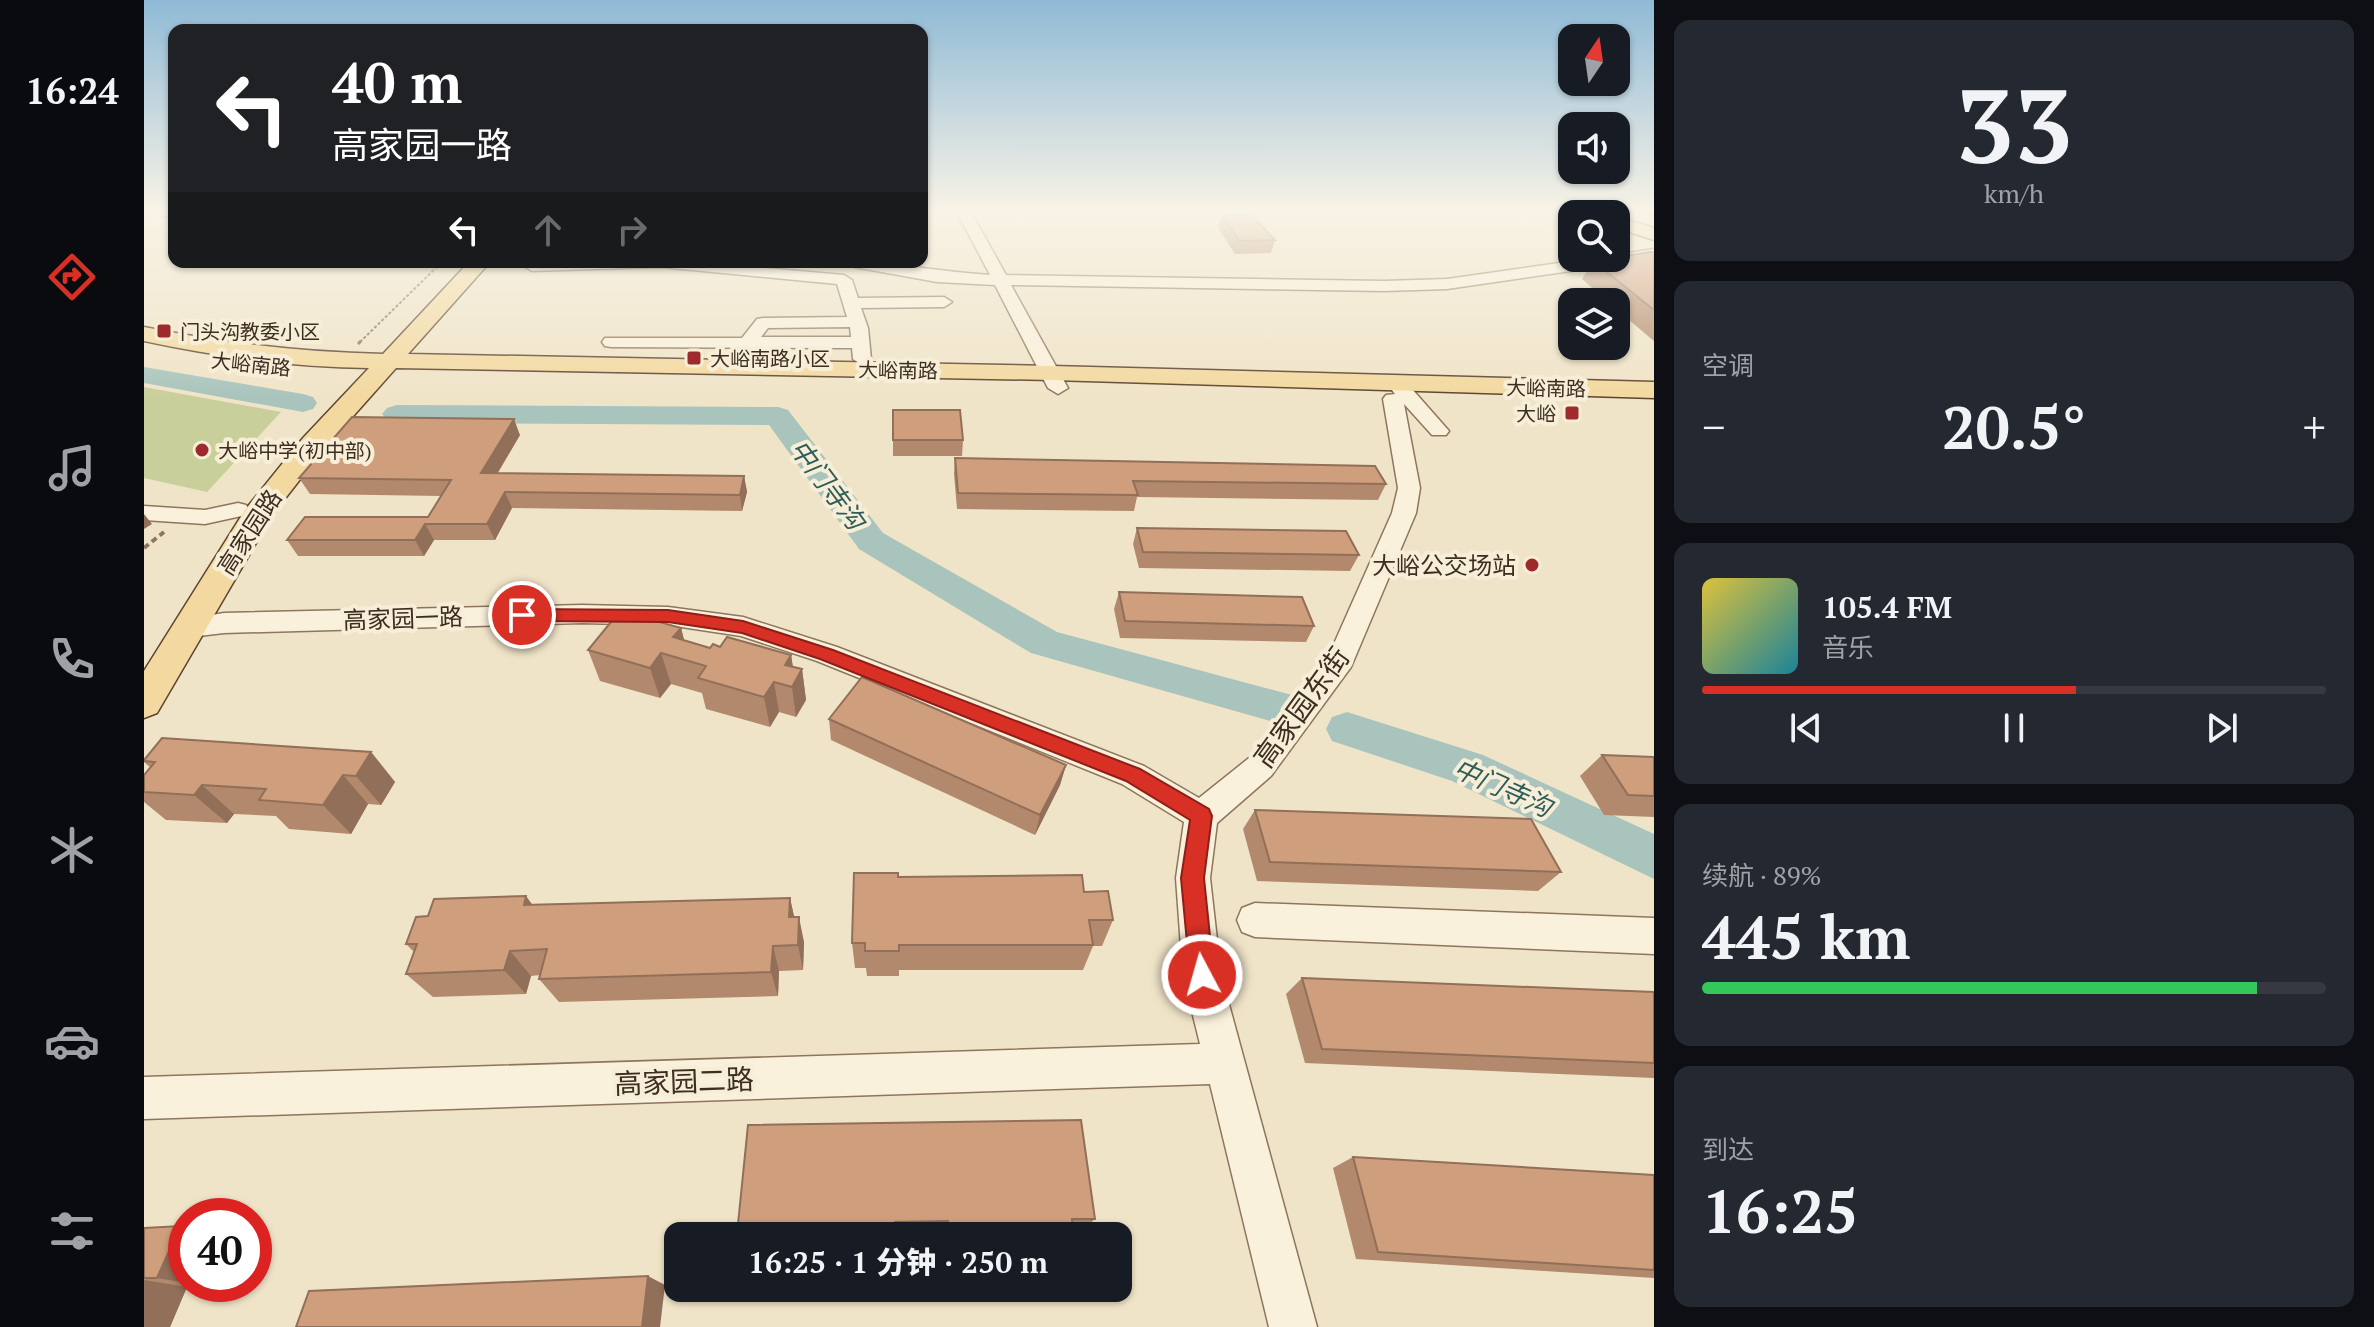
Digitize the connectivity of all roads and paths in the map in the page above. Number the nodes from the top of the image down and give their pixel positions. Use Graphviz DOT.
graph roads {
  1 [pos="430,274"];
  2 [pos="450,274"];
  3 [pos="467,274"];
  4 [pos="781,274"];
  5 [pos="844,274"];
  6 [pos="920,274"];
  7 [pos="999,274"];
  8 [pos="1517,274"];
  9 [pos="844,280"];
  10 [pos="1002,280"];
  11 [pos="944,302"];
  12 [pos="851,303"];
  13 [pos="857,322"];
  14 [pos="144,334"];
  15 [pos="611,342"];
  16 [pos="747,343"];
  17 [pos="144,348"];
  18 [pos="367,367"];
  19 [pos="1055,381"];
  20 [pos="1654,390"];
  21 [pos="1400,395"];
  22 [pos="1654,404"];
  23 [pos="1439,431"];
  24 [pos="238,510"];
  25 [pos="144,513"];
  26 [pos="190,627"];
  27 [pos="144,660"];
  28 [pos="144,703"];
  29 [pos="1212,806"];
  30 [pos="1255,920"];
  31 [pos="1654,936"];
  32 [pos="1224,1063"];
  33 [pos="144,1098"];
  34 [pos="1293,1327"];
  1 -- 18 [label="path"];
  2 -- 18 [label="main road"];
  3 -- 18 [label="main road"];
  4 -- 9 [label="street"];
  5 -- 9 [label="street"];
  6 -- 10 [label="street"];
  7 -- 10 [label="street"];
  8 -- 10 [label="street"];
  9 -- 12 [label="street"];
  10 -- 19 [label="street"];
  11 -- 12 [label="street"];
  12 -- 13 [label="street"];
  13 -- 16 [label="street"];
  13 -- 16 [label="street"];
  14 -- 18 [label="main road, 大峪南路"];
  15 -- 16 [label="street"];
  17 -- 18 [label="main road, 大峪南路"];
  18 -- 19 [label="main road, 大峪南路"];
  18 -- 24 [label="main road, 高家园路"];
  18 -- 26 [label="main road, 高家园路"];
  19 -- 21 [label="main road, 大峪南路"];
  20 -- 21 [label="main road, 大峪南路"];
  21 -- 22 [label="main road, 大峪南路"];
  21 -- 23 [label="street"];
  21 -- 29 [label="street, 高家园东街"];
  24 -- 25 [label="street"];
  24 -- 27 [label="main road, 高家园路"];
  26 -- 28 [label="main road, 高家园路"];
  26 -- 29 [label="street, 高家园一路"];
  29 -- 32 [label="street"];
  30 -- 31 [label="street"];
  32 -- 33 [label="street, 高家园二路"];
  32 -- 34 [label="street"];
}
